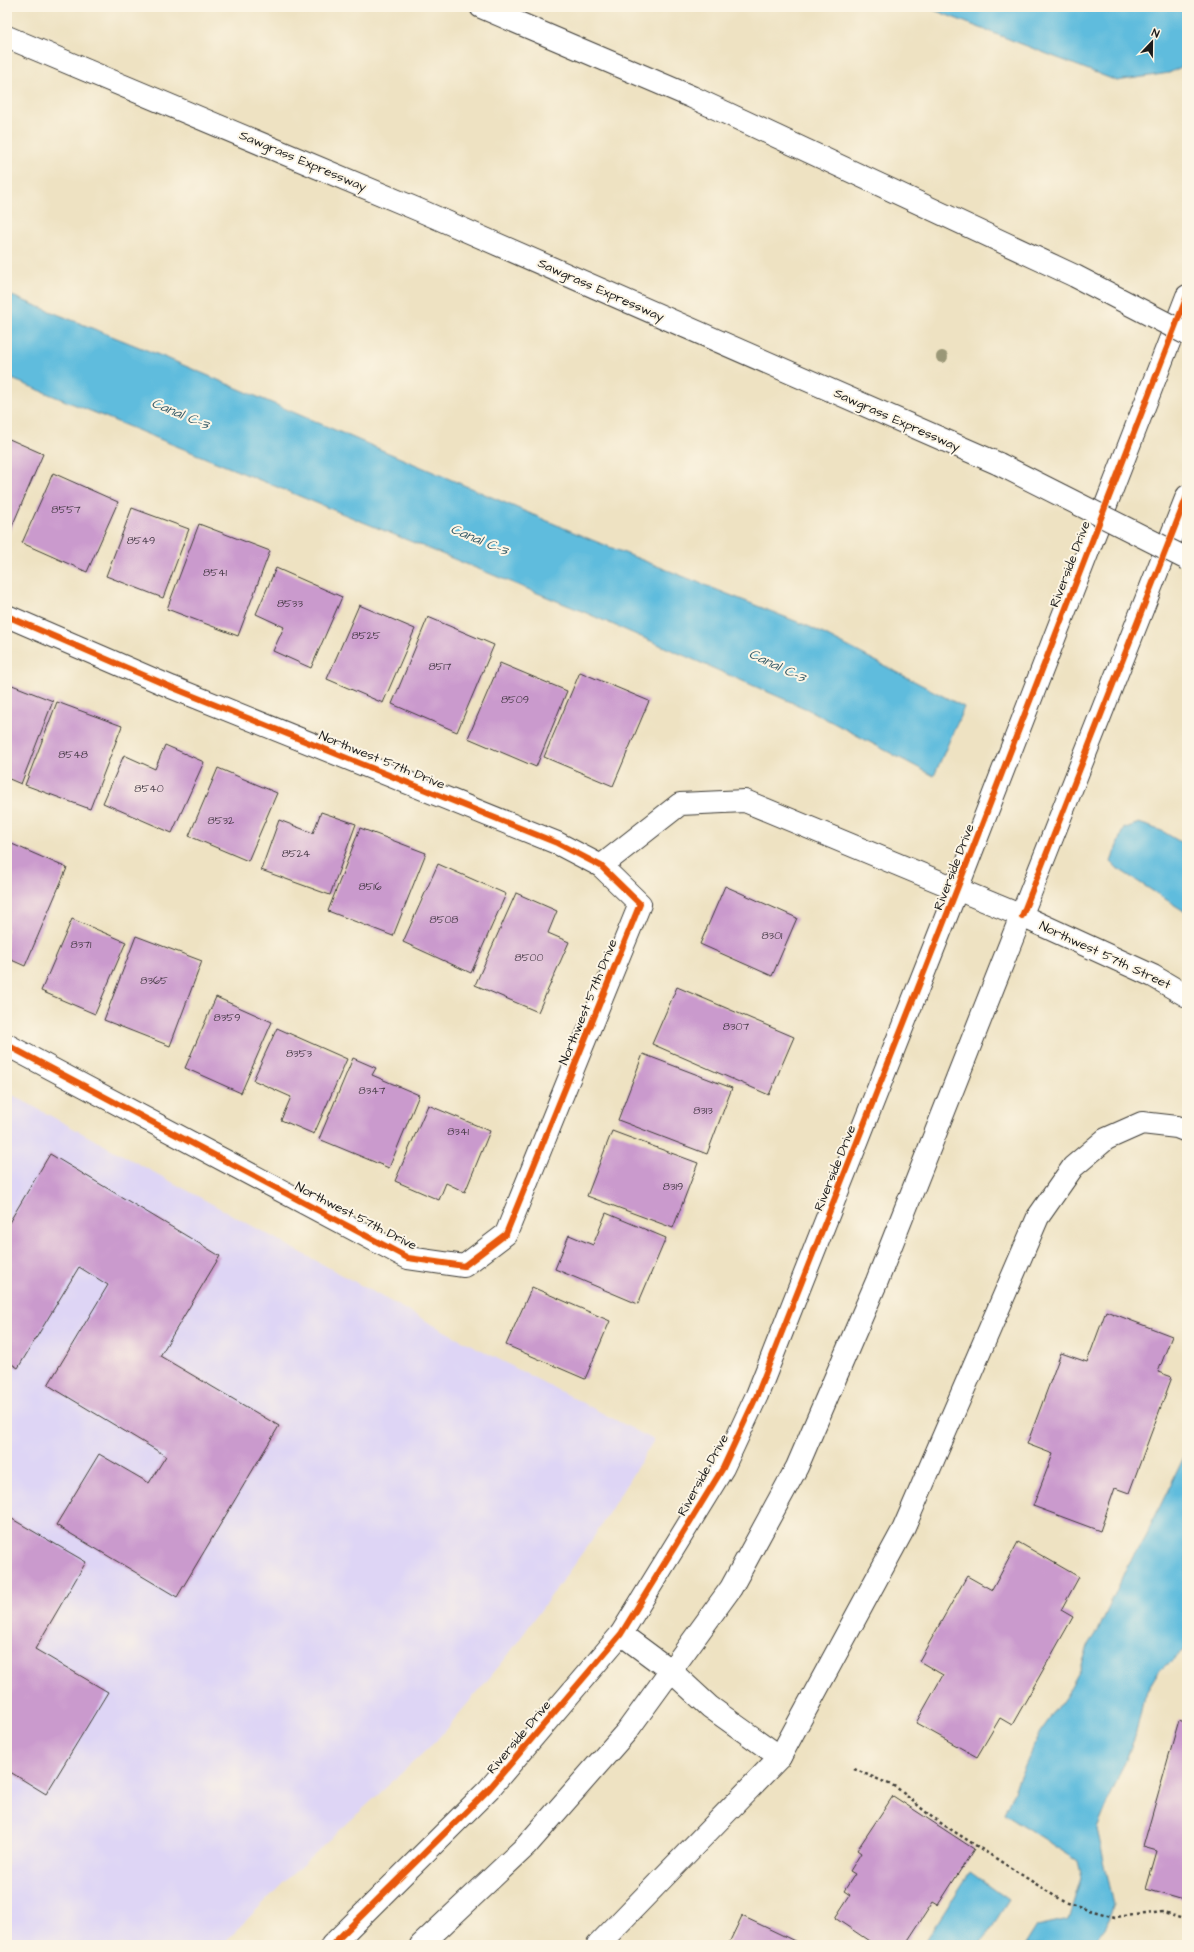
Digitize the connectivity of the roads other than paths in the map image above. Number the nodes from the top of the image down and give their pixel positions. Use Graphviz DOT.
graph roads {
  1 [pos="481,7"];
  2 [pos="7,37"];
  3 [pos="1187,296"];
  4 [pos="1187,334"];
  5 [pos="1187,496"];
  6 [pos="1187,559"];
  7 [pos="7,616"];
  8 [pos="601,866"];
  9 [pos="957,889"];
  10 [pos="1022,916"];
  11 [pos="1187,996"];
  12 [pos="7,1045"];
  13 [pos="1187,1131"];
  14 [pos="622,1634"];
  15 [pos="671,1671"];
  16 [pos="780,1757"];
  17 [pos="332,1945"];
  18 [pos="420,1945"];
  19 [pos="598,1945"];
  1 -- 4 [label="main road, bridge"];
  2 -- 6 [label="main road, Sawgrass Expressway, bridge"];
  3 -- 9 [label="main road, Riverside Drive"];
  5 -- 10 [label="main road"];
  7 -- 8 [label="main road, Northwest 57th Drive"];
  8 -- 9 [label="main road"];
  8 -- 12 [label="main road, Northwest 57th Drive"];
  9 -- 10 [label="main road"];
  9 -- 14 [label="main road, Riverside Drive"];
  10 -- 11 [label="main road, Northwest 57th Street"];
  10 -- 15 [label="main road"];
  13 -- 16 [label="main road"];
  14 -- 15 [label="main road"];
  14 -- 17 [label="main road, Riverside Drive"];
  15 -- 16 [label="main road"];
  15 -- 18 [label="main road"];
  16 -- 19 [label="main road"];
}
